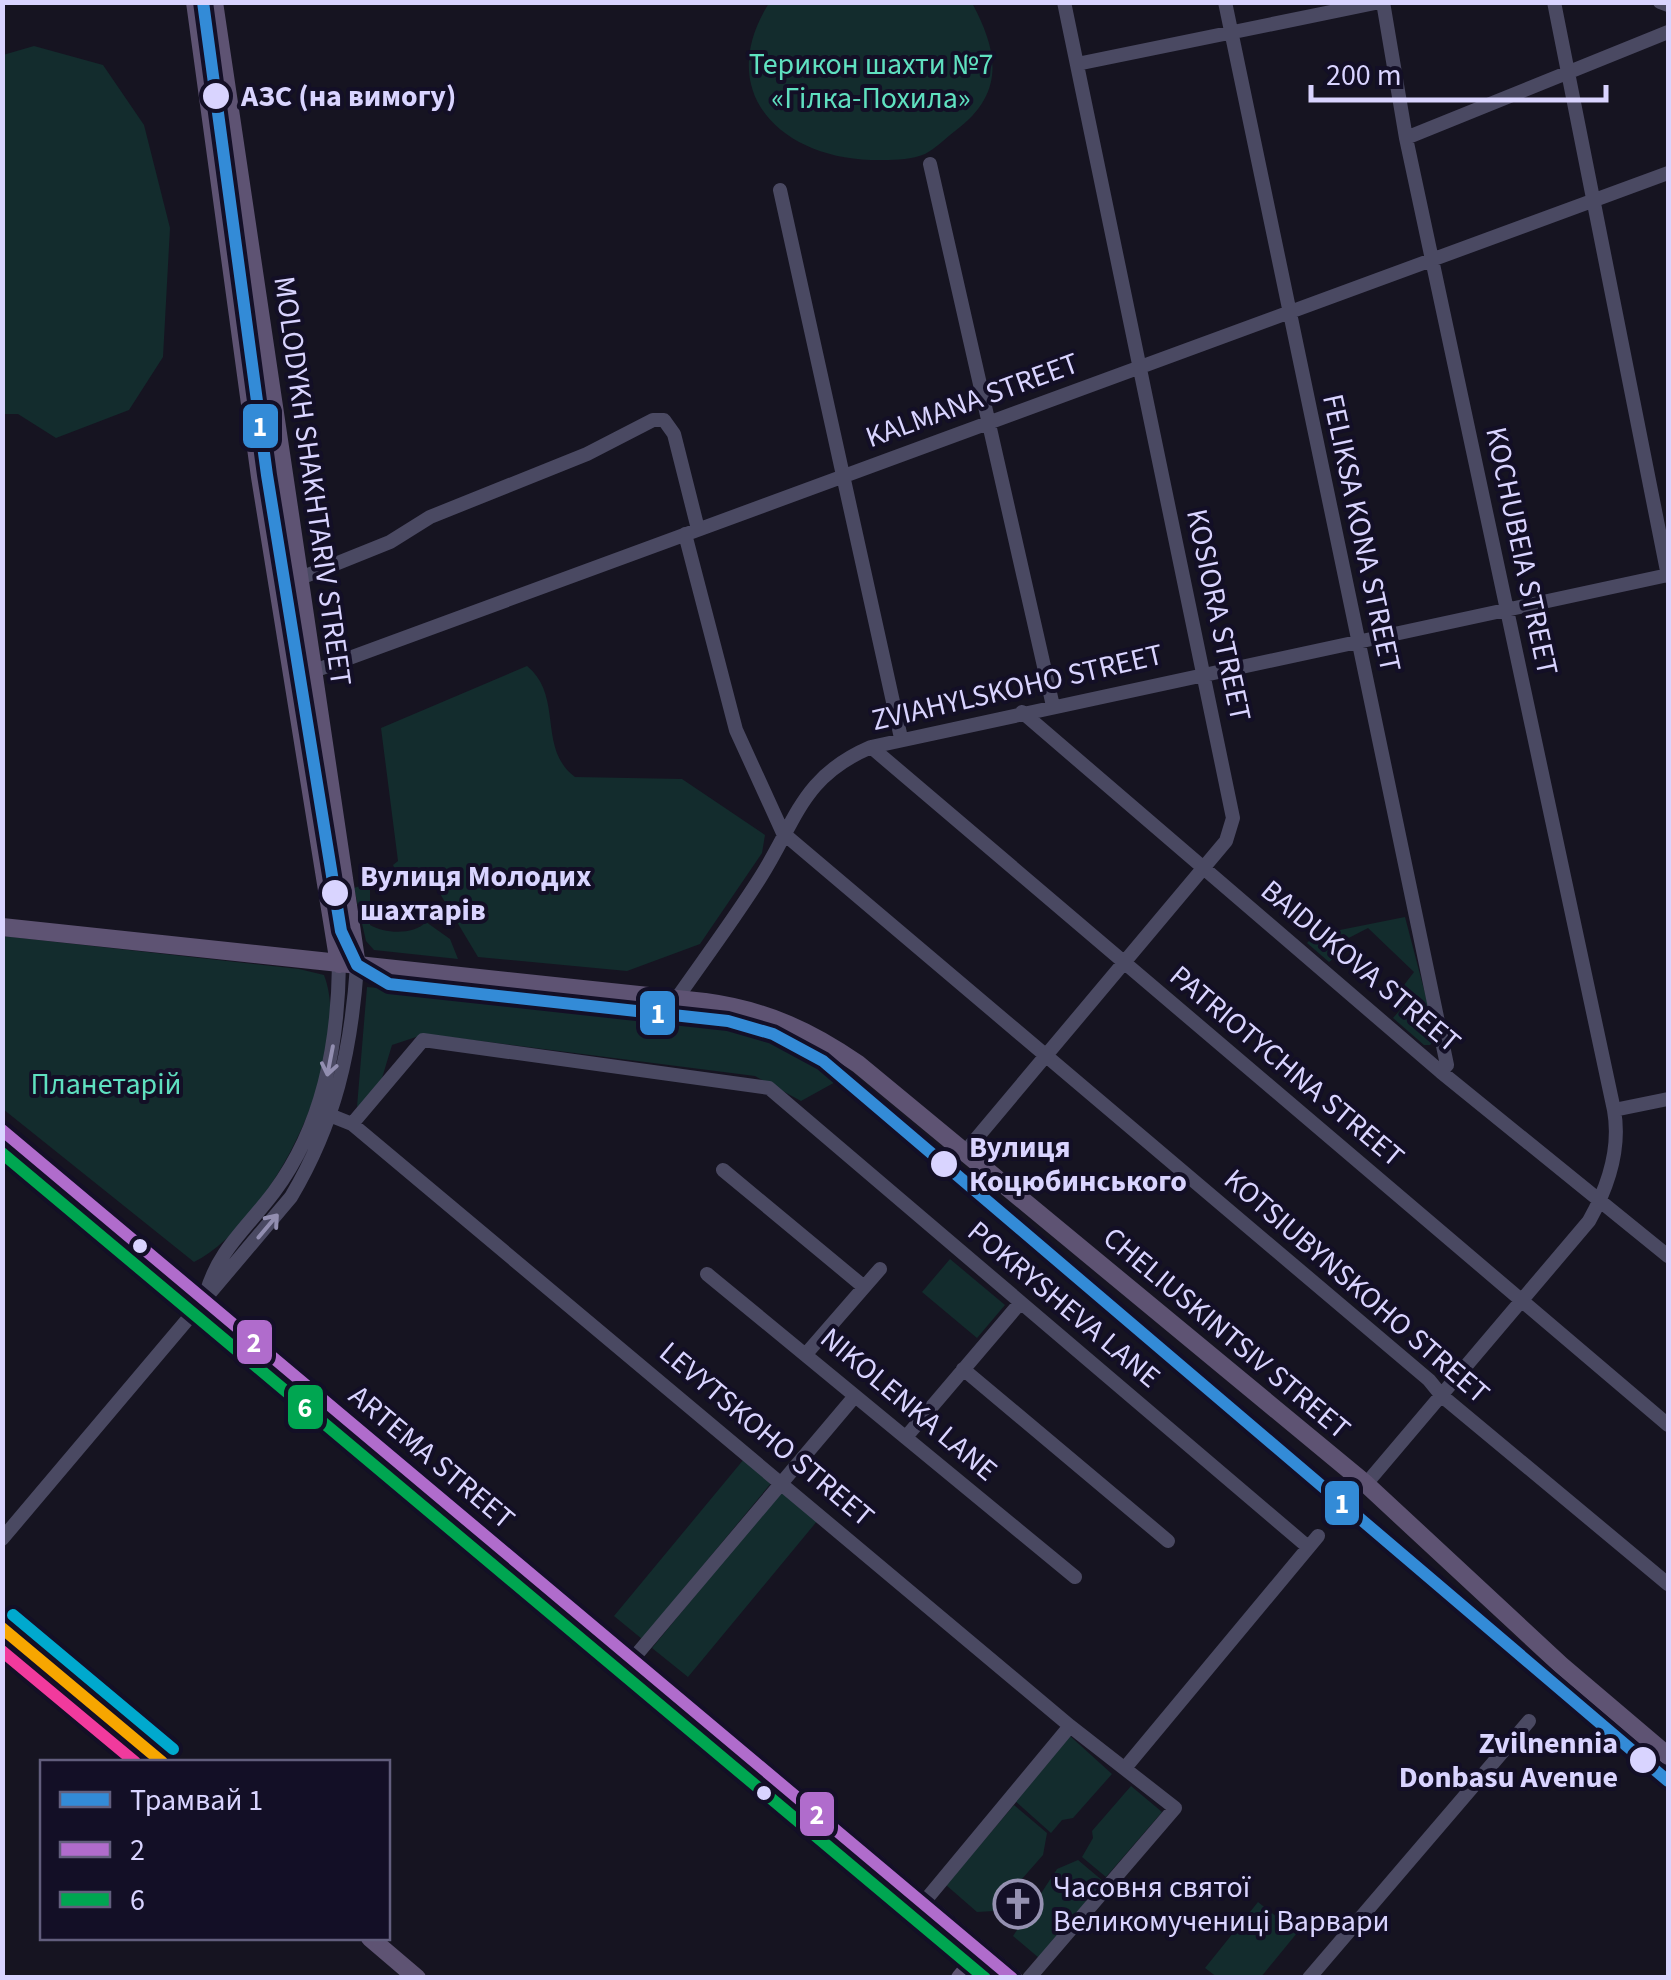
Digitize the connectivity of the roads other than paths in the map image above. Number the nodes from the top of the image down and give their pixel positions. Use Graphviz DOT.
graph roads {
  1 [pos="194,2"];
  2 [pos="214,2"];
  3 [pos="1064,2"];
  4 [pos="1225,2"];
  5 [pos="1381,2"];
  6 [pos="1554,2"];
  7 [pos="1660,2"];
  8 [pos="1668,5"];
  9 [pos="1231,32"];
  10 [pos="1668,32"];
  11 [pos="1077,64"];
  12 [pos="1566,74"];
  13 [pos="1406,138"];
  14 [pos="930,164"];
  15 [pos="1668,173"];
  16 [pos="780,190"];
  17 [pos="1595,200"];
  18 [pos="1432,260"];
  19 [pos="1288,313"];
  20 [pos="1140,367"];
  21 [pos="992,422"];
  22 [pos="846,475"];
  23 [pos="692,532"];
  24 [pos="1668,575"];
  25 [pos="298,579"];
  26 [pos="276,582"];
  27 [pos="1505,610"];
  28 [pos="1357,641"];
  29 [pos="314,670"];
  30 [pos="1202,674"];
  31 [pos="295,678"];
  32 [pos="1053,706"];
  33 [pos="1022,712"];
  34 [pos="901,738"];
  35 [pos="871,747"];
  36 [pos="783,833"];
  37 [pos="1202,869"];
  38 [pos="2,928"];
  39 [pos="1122,962"];
  40 [pos="348,965"];
  41 [pos="676,998"];
  42 [pos="1046,1057"];
  43 [pos="1441,1072"];
  44 [pos="1668,1099"];
  45 [pos="317,1110"];
  46 [pos="1614,1110"];
  47 [pos="332,1116"];
  48 [pos="352,1124"];
  49 [pos="2,1130"];
  50 [pos="966,1152"];
  51 [pos="723,1170"];
  52 [pos="1602,1200"];
  53 [pos="1668,1256"];
  54 [pos="880,1270"];
  55 [pos="707,1274"];
  56 [pos="864,1288"];
  57 [pos="204,1300"];
  58 [pos="1523,1302"];
  59 [pos="1020,1303"];
  60 [pos="806,1354"];
  61 [pos="963,1369"];
  62 [pos="855,1396"];
  63 [pos="1442,1396"];
  64 [pos="1668,1425"];
  65 [pos="906,1437"];
  66 [pos="782,1482"];
  67 [pos="1366,1484"];
  68 [pos="2,1540"];
  69 [pos="1168,1541"];
  70 [pos="1076,1577"];
  71 [pos="1668,1584"];
  72 [pos="2,1628"];
  73 [pos="632,1660"];
  74 [pos="1529,1721"];
  75 [pos="1070,1726"];
  76 [pos="1668,1756"];
  77 [pos="160,1760"];
  78 [pos="1124,1768"];
  79 [pos="924,1902"];
  80 [pos="372,1940"];
  81 [pos="982,1952"];
  82 [pos="417,1978"];
  83 [pos="960,1978"];
  84 [pos="1013,1978"];
  85 [pos="1029,1978"];
  86 [pos="1309,1978"];
  1 -- 26 [label="main road, MOLODYKH SHAKHTARIV STREET"];
  2 -- 25 [label="main road, MOLODYKH SHAKHTARIV STREET"];
  3 -- 11 [label="street, KOSIORA STREET"];
  4 -- 9 [label="street, FELIKSA KONA STREET"];
  5 -- 9 [label="street"];
  5 -- 13 [label="street, KOCHUBEIA STREET"];
  6 -- 12 [label="street"];
  7 -- 8 [label="street"];
  9 -- 11 [label="street"];
  9 -- 19 [label="street, FELIKSA KONA STREET"];
  10 -- 12 [label="street"];
  11 -- 20 [label="street, KOSIORA STREET"];
  12 -- 13 [label="street"];
  12 -- 17 [label="street"];
  13 -- 18 [label="street, KOCHUBEIA STREET"];
  14 -- 21 [label="street"];
  15 -- 17 [label="street, KALMANA STREET"];
  16 -- 22 [label="street"];
  17 -- 18 [label="street, KALMANA STREET"];
  17 -- 24 [label="street"];
  18 -- 19 [label="street, KALMANA STREET"];
  18 -- 27 [label="street, KOCHUBEIA STREET"];
  19 -- 20 [label="street, KALMANA STREET"];
  19 -- 28 [label="street, FELIKSA KONA STREET"];
  20 -- 21 [label="street, KALMANA STREET"];
  20 -- 30 [label="street, KOSIORA STREET"];
  21 -- 22 [label="street, KALMANA STREET"];
  21 -- 32 [label="street"];
  22 -- 23 [label="street, KALMANA STREET"];
  22 -- 34 [label="street"];
  23 -- 25 [label="street"];
  23 -- 29 [label="street, KALMANA STREET"];
  23 -- 36 [label="street"];
  24 -- 27 [label="street, ZVIAHYLSKOHO STREET"];
  25 -- 26 [label="street"];
  25 -- 29 [label="main road, MOLODYKH SHAKHTARIV STREET"];
  26 -- 31 [label="main road, MOLODYKH SHAKHTARIV STREET"];
  27 -- 28 [label="street, ZVIAHYLSKOHO STREET"];
  27 -- 46 [label="street, KOCHUBEIA STREET"];
  28 -- 30 [label="street, ZVIAHYLSKOHO STREET"];
  28 -- 43 [label="street, FELIKSA KONA STREET"];
  29 -- 31 [label="street, KALMANA STREET"];
  29 -- 40 [label="main road, MOLODYKH SHAKHTARIV STREET"];
  30 -- 32 [label="street, ZVIAHYLSKOHO STREET"];
  30 -- 37 [label="street, KOSIORA STREET"];
  31 -- 40 [label="main road, MOLODYKH SHAKHTARIV STREET"];
  32 -- 33 [label="street, ZVIAHYLSKOHO STREET"];
  33 -- 34 [label="street, ZVIAHYLSKOHO STREET"];
  33 -- 37 [label="street, BAIDUKOVA STREET"];
  34 -- 35 [label="street, ZVIAHYLSKOHO STREET"];
  35 -- 36 [label="street, ZVIAHYLSKOHO STREET"];
  35 -- 39 [label="street, PATRIOTYCHNA STREET"];
  36 -- 41 [label="street, ZVIAHYLSKOHO STREET"];
  36 -- 42 [label="street, KOTSIUBYNSKOHO STREET"];
  37 -- 39 [label="street, KOSIORA STREET"];
  37 -- 43 [label="street, BAIDUKOVA STREET"];
  38 -- 40 [label="main road, CHELIUSKINTSIV STREET"];
  39 -- 42 [label="street, KOSIORA STREET"];
  39 -- 58 [label="street, PATRIOTYCHNA STREET"];
  40 -- 41 [label="main road, CHELIUSKINTSIV STREET"];
  40 -- 45 [label="street, one-way"];
  40 -- 47 [label="street"];
  41 -- 50 [label="main road, CHELIUSKINTSIV STREET"];
  42 -- 50 [label="street, KOSIORA STREET"];
  42 -- 63 [label="street, KOTSIUBYNSKOHO STREET"];
  43 -- 52 [label="street, BAIDUKOVA STREET"];
  44 -- 46 [label="street"];
  45 -- 47 [label="street, LEVYTSKOHO STREET"];
  45 -- 57 [label="street"];
  46 -- 52 [label="street, KOCHUBEIA STREET"];
  47 -- 48 [label="street, LEVYTSKOHO STREET"];
  57 -- 47 [label="street, one-way"];
  48 -- 59 [label="street, POKRYSHEVA LANE"];
  48 -- 66 [label="street, LEVYTSKOHO STREET"];
  49 -- 57 [label="main road, ARTEMA STREET"];
  50 -- 67 [label="main road, CHELIUSKINTSIV STREET"];
  51 -- 56 [label="street"];
  52 -- 53 [label="street, BAIDUKOVA STREET"];
  52 -- 58 [label="street"];
  54 -- 56 [label="street"];
  55 -- 60 [label="street, NIKOLENKA LANE"];
  56 -- 60 [label="street"];
  57 -- 68 [label="street"];
  57 -- 73 [label="main road, ARTEMA STREET"];
  58 -- 63 [label="street"];
  58 -- 64 [label="street, PATRIOTYCHNA STREET"];
  59 -- 61 [label="street"];
  59 -- 78 [label="street, POKRYSHEVA LANE"];
  60 -- 62 [label="street, NIKOLENKA LANE"];
  61 -- 65 [label="street"];
  61 -- 69 [label="street"];
  62 -- 65 [label="street, NIKOLENKA LANE"];
  62 -- 66 [label="street"];
  63 -- 67 [label="street"];
  63 -- 71 [label="street, KOTSIUBYNSKOHO STREET"];
  65 -- 70 [label="street, NIKOLENKA LANE"];
  66 -- 73 [label="street"];
  66 -- 75 [label="street, LEVYTSKOHO STREET"];
  67 -- 76 [label="main road, CHELIUSKINTSIV STREET"];
  72 -- 77 [label="main road"];
  73 -- 79 [label="main road, ARTEMA STREET"];
  74 -- 86 [label="street"];
  75 -- 78 [label="street, LEVYTSKOHO STREET"];
  75 -- 79 [label="street"];
  78 -- 85 [label="street, LEVYTSKOHO STREET"];
  79 -- 81 [label="main road, ARTEMA STREET"];
  80 -- 82 [label="main road"];
  81 -- 83 [label="main road"];
  81 -- 84 [label="main road, ARTEMA STREET"];
}
